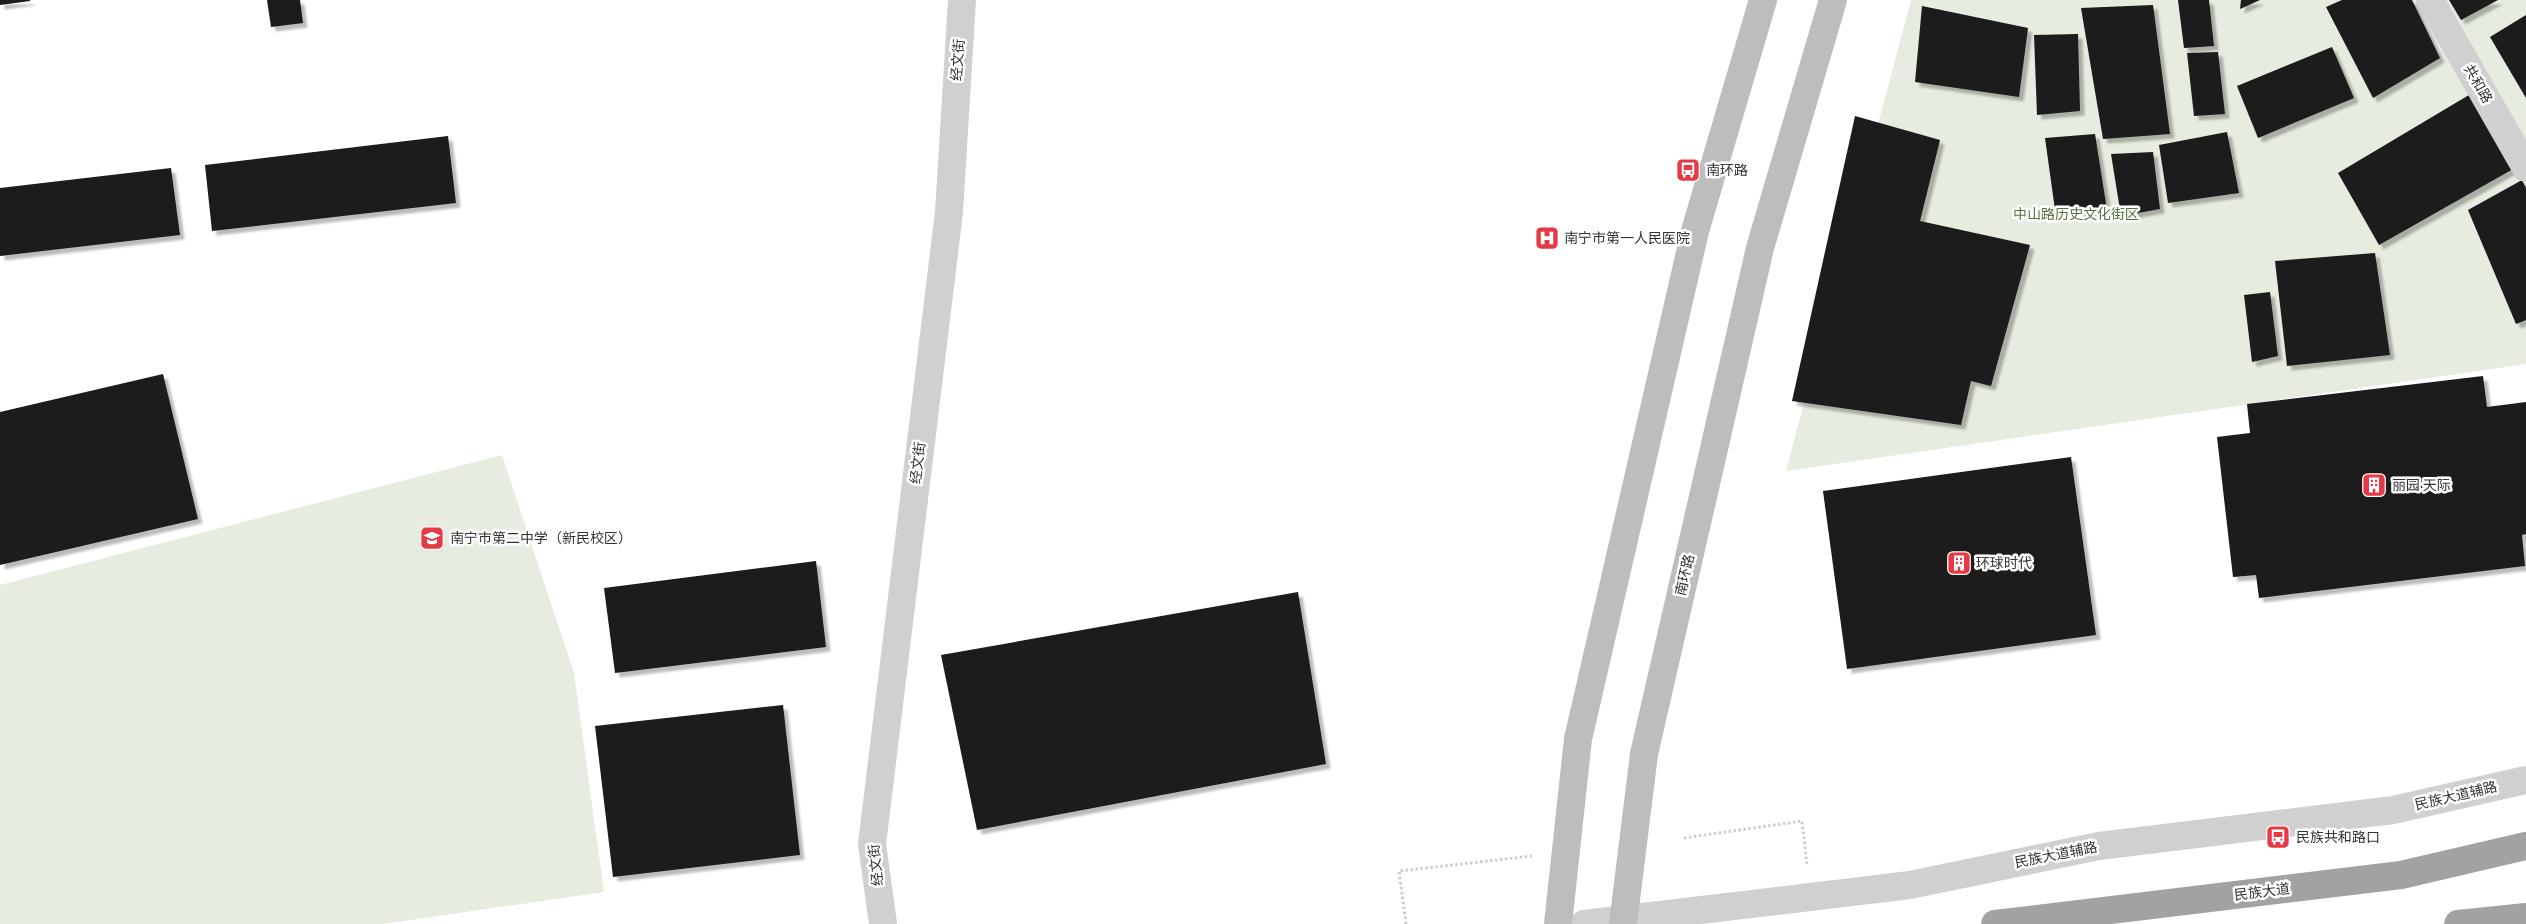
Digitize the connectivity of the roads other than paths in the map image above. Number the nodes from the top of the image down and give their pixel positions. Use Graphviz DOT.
graph roads {
  1 [pos="962,0"];
  2 [pos="1763,0"];
  3 [pos="1833,0"];
  4 [pos="2430,0"];
  5 [pos="2526,168"];
  6 [pos="2526,780"];
  7 [pos="2526,846"];
  8 [pos="2526,916"];
  9 [pos="883,924"];
  10 [pos="1558,924"];
  11 [pos="1584,924"];
  12 [pos="1624,924"];
  13 [pos="1995,924"];
  14 [pos="2458,924"];
  1 -- 9 [label="street, 经文街"];
  2 -- 10 [label="main road"];
  3 -- 12 [label="main road, 南环路, bridge"];
  4 -- 5 [label="street, 共和路"];
  6 -- 11 [label="street, 民族大道辅路"];
  7 -- 13 [label="highway, 民族大道"];
  8 -- 14 [label="highway"];
}
